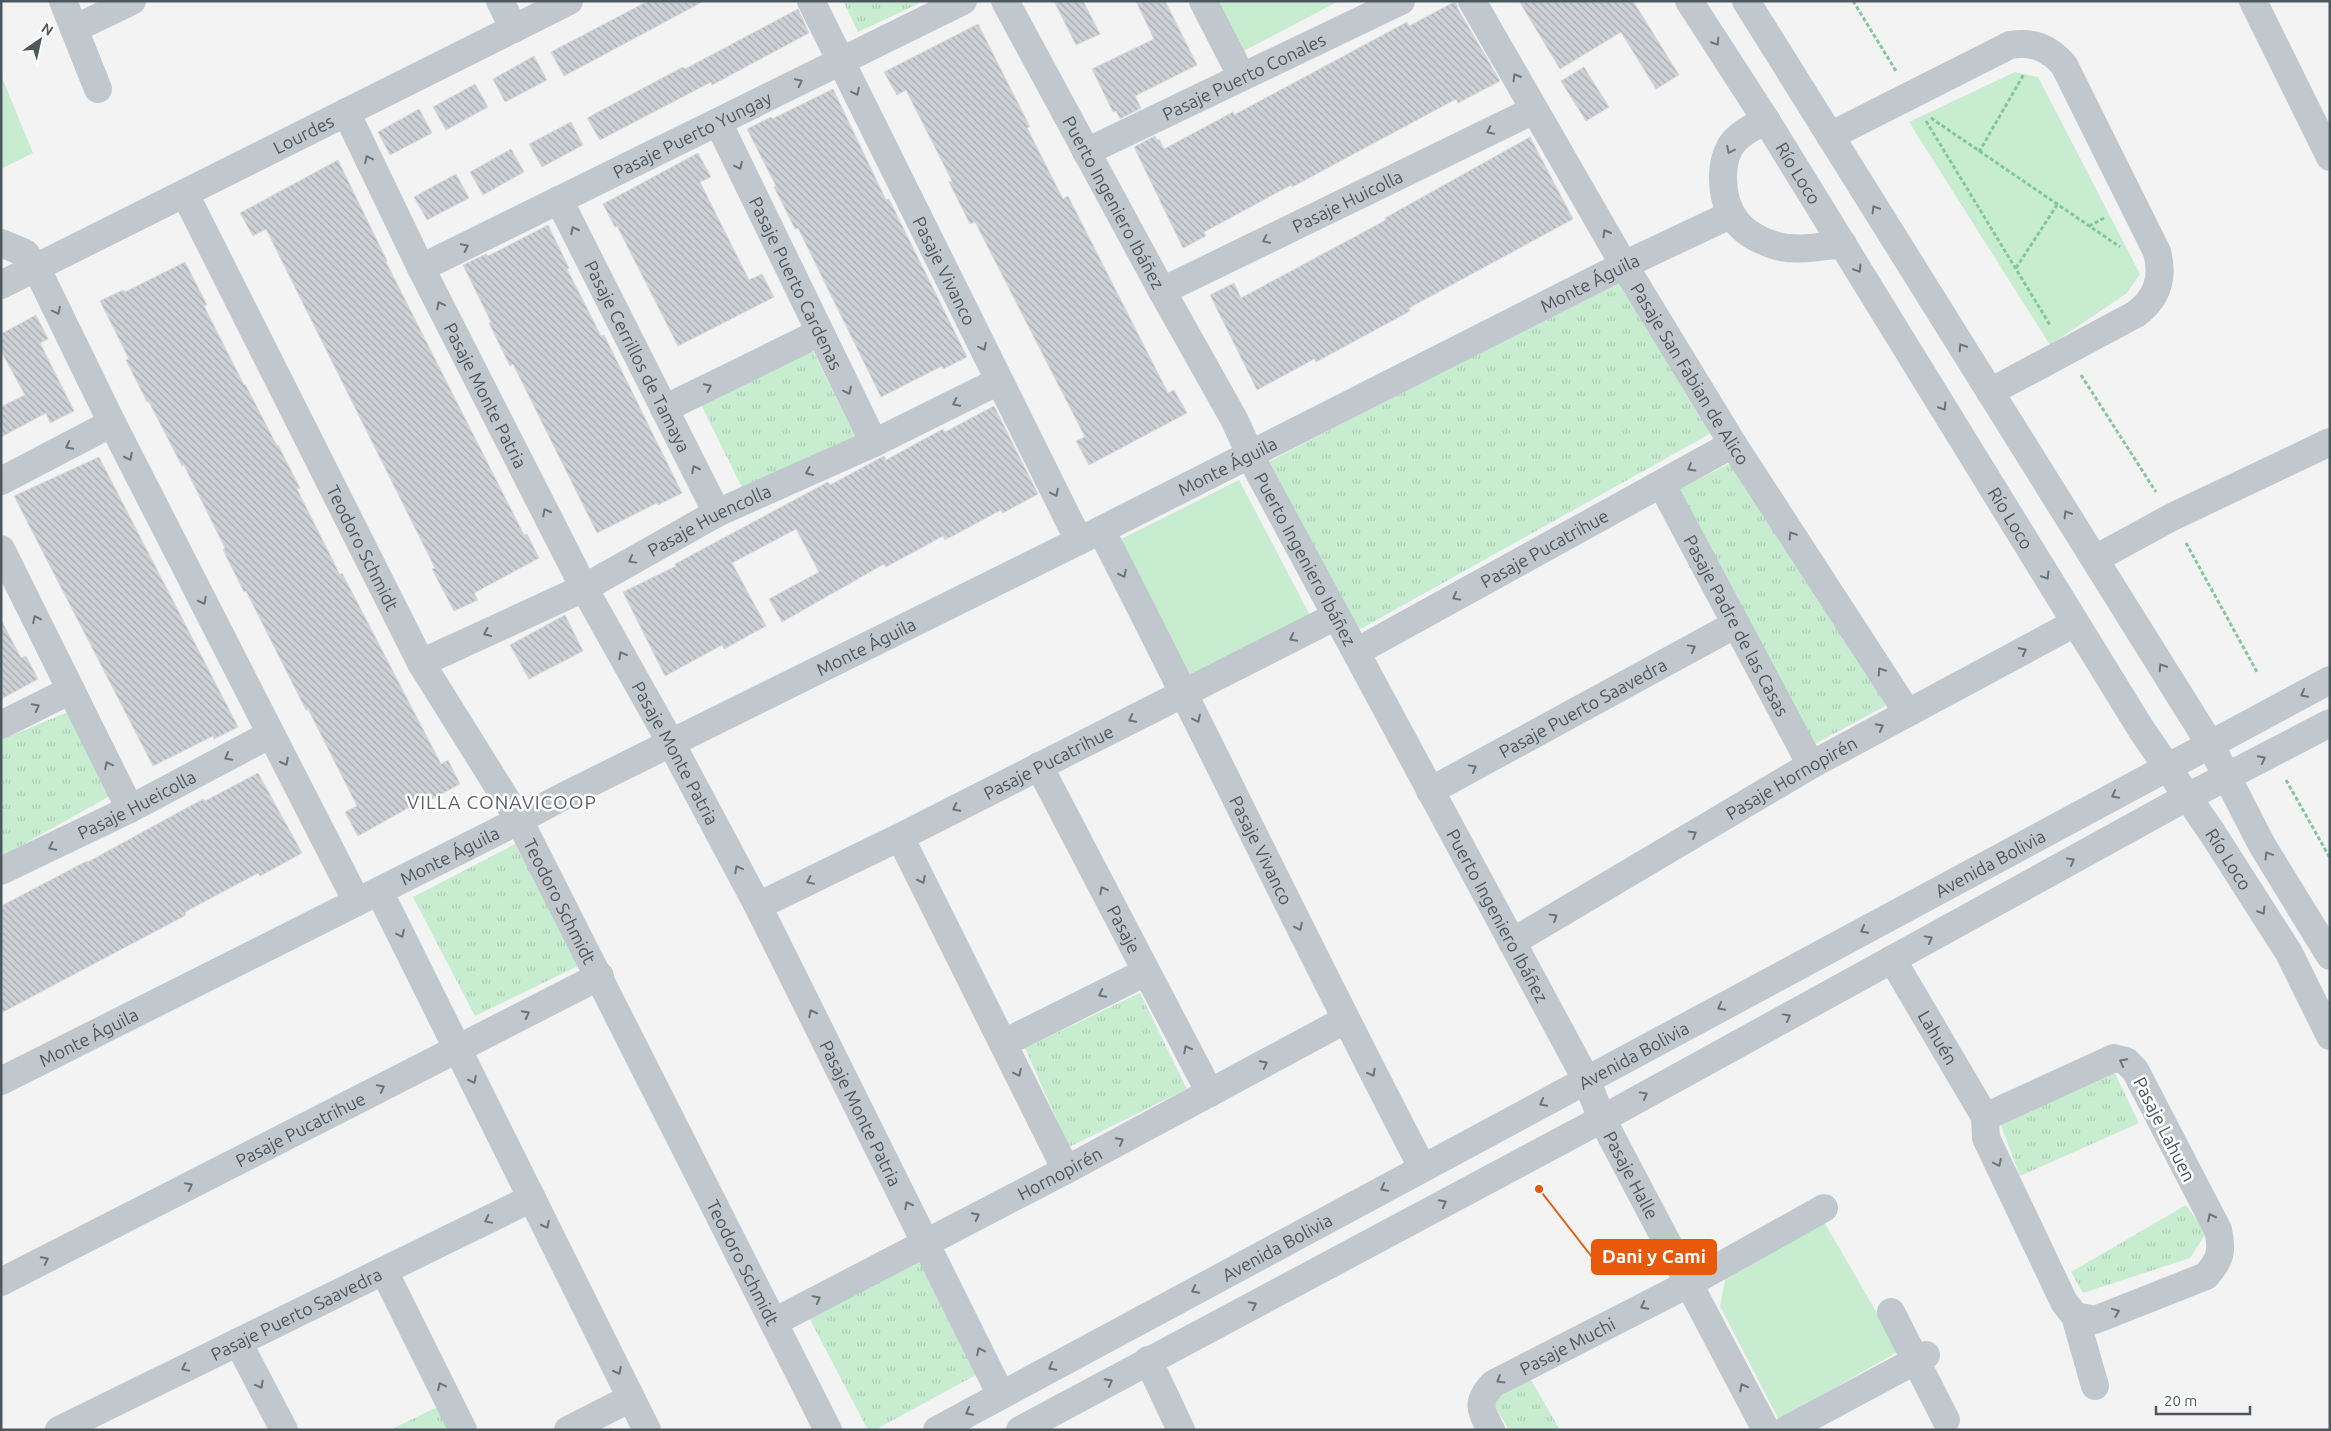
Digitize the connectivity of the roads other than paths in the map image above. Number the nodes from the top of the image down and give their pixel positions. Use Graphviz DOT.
graph roads {
  1 [pos="63,1"];
  2 [pos="132,1"];
  3 [pos="500,1"];
  4 [pos="570,1"];
  5 [pos="811,1"];
  6 [pos="963,1"];
  7 [pos="1005,1"];
  8 [pos="1203,1"];
  9 [pos="1401,1"];
  10 [pos="1472,1"];
  11 [pos="1690,1"];
  12 [pos="1746,1"];
  13 [pos="2253,1"];
  14 [pos="74,29"];
  15 [pos="514,29"];
  16 [pos="841,62"];
  17 [pos="1242,77"];
  18 [pos="98,89"];
  19 [pos="1534,110"];
  20 [pos="346,112"];
  21 [pos="1766,120"];
  22 [pos="718,122"];
  23 [pos="1830,136"];
  24 [pos="1086,152"];
  25 [pos="2330,157"];
  26 [pos="185,194"];
  27 [pos="559,200"];
  28 [pos="1730,215"];
  29 [pos="1,243"];
  30 [pos="1843,244"];
  31 [pos="1624,265"];
  32 [pos="36,267"];
  33 [pos="421,268"];
  34 [pos="1,285"];
  35 [pos="1162,291"];
  36 [pos="819,333"];
  37 [pos="999,381"];
  38 [pos="1990,392"];
  39 [pos="664,409"];
  40 [pos="112,423"];
  41 [pos="2330,442"];
  42 [pos="874,443"];
  43 [pos="1733,444"];
  44 [pos="1250,455"];
  45 [pos="1,481"];
  46 [pos="1662,485"];
  47 [pos="717,513"];
  48 [pos="1090,536"];
  49 [pos="1,549"];
  50 [pos="2095,559"];
  51 [pos="584,588"];
  52 [pos="1336,616"];
  53 [pos="2075,623"];
  54 [pos="1736,624"];
  55 [pos="1356,652"];
  56 [pos="422,663"];
  57 [pos="2330,680"];
  58 [pos="70,690"];
  59 [pos="1184,693"];
  60 [pos="1907,712"];
  61 [pos="2330,723"];
  62 [pos="1,725"];
  63 [pos="271,734"];
  64 [pos="671,744"];
  65 [pos="2210,744"];
  66 [pos="1811,764"];
  67 [pos="1039,766"];
  68 [pos="2166,767"];
  69 [pos="2228,777"];
  70 [pos="1430,791"];
  71 [pos="2188,797"];
  72 [pos="130,809"];
  73 [pos="519,820"];
  74 [pos="900,837"];
  75 [pos="1,871"];
  76 [pos="368,896"];
  77 [pos="758,906"];
  78 [pos="1512,942"];
  79 [pos="2330,956"];
  80 [pos="1892,959"];
  81 [pos="1146,972"];
  82 [pos="600,976"];
  83 [pos="1345,1020"];
  84 [pos="2330,1036"];
  85 [pos="1004,1043"];
  86 [pos="458,1049"];
  87 [pos="1586,1079"];
  88 [pos="1,1081"];
  89 [pos="1210,1093"];
  90 [pos="1984,1117"];
  91 [pos="1602,1119"];
  92 [pos="1422,1168"];
  93 [pos="1066,1170"];
  94 [pos="532,1198"];
  95 [pos="1824,1208"];
  96 [pos="926,1242"];
  97 [pos="384,1271"];
  98 [pos="1,1282"];
  99 [pos="1688,1284"];
  100 [pos="1891,1312"];
  101 [pos="2075,1316"];
  102 [pos="774,1322"];
  103 [pos="238,1342"];
  104 [pos="1921,1357"];
  105 [pos="1148,1360"];
  106 [pos="2095,1386"];
  107 [pos="1001,1395"];
  108 [pos="631,1398"];
  109 [pos="1946,1420"];
  110 [pos="100,1421"];
  111 [pos="59,1430"];
  112 [pos="284,1430"];
  113 [pos="463,1430"];
  114 [pos="568,1430"];
  115 [pos="647,1430"];
  116 [pos="828,1430"];
  117 [pos="937,1430"];
  118 [pos="1020,1430"];
  119 [pos="1181,1430"];
  120 [pos="1491,1430"];
  121 [pos="1766,1430"];
  122 [pos="1786,1430"];
  1 -- 14 [label="street"];
  2 -- 14 [label="street"];
  3 -- 15 [label="street"];
  4 -- 15 [label="street, Lourdes"];
  5 -- 16 [label="street, Pasaje Vivanco"];
  6 -- 16 [label="street, Pasaje Puerto Yungay"];
  7 -- 24 [label="street, Puerto Ingeniero Ibáñez"];
  8 -- 17 [label="street"];
  9 -- 17 [label="street, Pasaje Puerto Conales"];
  19 -- 10 [label="street, Pasaje San Fabian de Alico, one-way"];
  11 -- 21 [label="street, Río Loco, one-way"];
  12 -- 23 [label="street, Río Loco"];
  13 -- 25 [label="street"];
  14 -- 18 [label="street"];
  15 -- 20 [label="street, Lourdes"];
  22 -- 16 [label="street, Pasaje Puerto Yungay, one-way"];
  16 -- 37 [label="street, Pasaje Vivanco, one-way"];
  17 -- 24 [label="street, Pasaje Puerto Conales"];
  31 -- 19 [label="street, Pasaje San Fabian de Alico, one-way"];
  19 -- 35 [label="street, Pasaje Huicolla, one-way"];
  20 -- 26 [label="street, Lourdes"];
  33 -- 20 [label="street, Pasaje Monte Patria, one-way"];
  21 -- 28 [label="street, one-way"];
  21 -- 30 [label="street, Río Loco"];
  22 -- 27 [label="street, Pasaje Puerto Yungay"];
  22 -- 36 [label="street, Pasaje Puerto Cardenas, one-way"];
  38 -- 23 [label="street, Río Loco, one-way"];
  23 -- 38 [label="street"];
  24 -- 35 [label="street, Puerto Ingeniero Ibáñez"];
  26 -- 32 [label="street, Lourdes"];
  26 -- 56 [label="street, Teodoro Schmidt"];
  33 -- 27 [label="street, Pasaje Puerto Yungay, one-way"];
  39 -- 27 [label="street, Pasaje Cerrillos de Tamaya, one-way"];
  28 -- 30 [label="street"];
  28 -- 31 [label="street, Monte Águila"];
  29 -- 32 [label="street"];
  30 -- 53 [label="street, Río Loco, one-way"];
  31 -- 43 [label="street, Pasaje San Fabian de Alico"];
  31 -- 44 [label="street, Monte Águila"];
  32 -- 34 [label="street, Lourdes"];
  32 -- 40 [label="street, one-way"];
  51 -- 33 [label="street, Pasaje Monte Patria, one-way"];
  35 -- 44 [label="street, Puerto Ingeniero Ibáñez"];
  39 -- 36 [label="street, one-way"];
  36 -- 42 [label="street, Pasaje Puerto Cardenas, one-way"];
  37 -- 42 [label="street, Pasaje Huencolla, one-way"];
  37 -- 48 [label="street, Pasaje Vivanco, one-way"];
  50 -- 38 [label="street, Río Loco, one-way"];
  47 -- 39 [label="street, Pasaje Cerrillos de Tamaya, one-way"];
  40 -- 45 [label="street, one-way"];
  40 -- 63 [label="street, one-way"];
  41 -- 50 [label="street"];
  42 -- 47 [label="street, Pasaje Huencolla, one-way"];
  43 -- 46 [label="street, Pasaje Pucatrihue, one-way"];
  60 -- 43 [label="street, Pasaje San Fabian de Alico, one-way"];
  44 -- 48 [label="street, Monte Águila"];
  44 -- 52 [label="street, Puerto Ingeniero Ibáñez"];
  46 -- 54 [label="street, Pasaje Padre de las Casas"];
  46 -- 55 [label="street, Pasaje Pucatrihue, one-way"];
  47 -- 51 [label="street, Pasaje Huencolla, one-way"];
  48 -- 59 [label="street, Pasaje Vivanco, one-way"];
  48 -- 64 [label="street, Monte Águila"];
  58 -- 49 [label="street, one-way"];
  65 -- 50 [label="street, Río Loco, one-way"];
  51 -- 56 [label="street, Pasaje Huencolla, one-way"];
  64 -- 51 [label="street, Pasaje Monte Patria, one-way"];
  52 -- 55 [label="street, Puerto Ingeniero Ibáñez"];
  52 -- 59 [label="street, Pasaje Pucatrihue, one-way"];
  60 -- 53 [label="street, Pasaje Hornopirén, one-way"];
  53 -- 68 [label="street, Río Loco"];
  54 -- 66 [label="street, Pasaje Padre de las Casas"];
  70 -- 54 [label="street, Pasaje Puerto Saavedra, one-way"];
  55 -- 70 [label="street, Puerto Ingeniero Ibáñez"];
  56 -- 73 [label="street, Teodoro Schmidt"];
  57 -- 65 [label="street, Avenida Bolivia, one-way"];
  62 -- 58 [label="street, one-way"];
  72 -- 58 [label="street, one-way"];
  59 -- 67 [label="street, Pasaje Pucatrihue, one-way"];
  59 -- 83 [label="street, Pasaje Vivanco, one-way"];
  66 -- 60 [label="street, Pasaje Hornopirén, one-way"];
  69 -- 61 [label="street, one-way"];
  63 -- 72 [label="street, Pasaje Hueicolla, one-way"];
  63 -- 76 [label="street, one-way"];
  64 -- 73 [label="street, Monte Águila"];
  77 -- 64 [label="street, Pasaje Monte Patria, one-way"];
  65 -- 68 [label="street, Avenida Bolivia"];
  65 -- 69 [label="street, Río Loco"];
  78 -- 66 [label="street, Pasaje Hornopirén, one-way"];
  67 -- 74 [label="street, Pasaje Pucatrihue, one-way"];
  81 -- 67 [label="street, Pasaje, one-way"];
  68 -- 71 [label="street, Río Loco"];
  68 -- 87 [label="street, Avenida Bolivia, one-way"];
  69 -- 71 [label="street"];
  79 -- 69 [label="street, Río Loco, one-way"];
  70 -- 78 [label="street, Puerto Ingeniero Ibáñez"];
  80 -- 71 [label="street, one-way"];
  71 -- 84 [label="street, Río Loco, one-way"];
  72 -- 75 [label="street, Pasaje Hueicolla, one-way"];
  73 -- 76 [label="street, Monte Águila"];
  73 -- 82 [label="street, Teodoro Schmidt"];
  74 -- 77 [label="street, Pasaje Pucatrihue, one-way"];
  74 -- 85 [label="street, one-way"];
  76 -- 86 [label="street, one-way"];
  76 -- 88 [label="street, Monte Águila"];
  96 -- 77 [label="street, Pasaje Monte Patria, one-way"];
  78 -- 87 [label="street, Puerto Ingeniero Ibáñez"];
  80 -- 90 [label="street, Lahuén"];
  91 -- 80 [label="street, one-way"];
  81 -- 85 [label="street, one-way"];
  89 -- 81 [label="street, Pasaje, one-way"];
  86 -- 82 [label="street, Pasaje Pucatrihue, one-way"];
  82 -- 102 [label="street, Teodoro Schmidt"];
  89 -- 83 [label="street, Hornopirén, one-way"];
  83 -- 92 [label="street, Pasaje Vivanco, one-way"];
  85 -- 93 [label="street, one-way"];
  86 -- 94 [label="street, one-way"];
  98 -- 86 [label="street, Pasaje Pucatrihue, one-way"];
  87 -- 91 [label="street, Puerto Ingeniero Ibáñez"];
  87 -- 92 [label="street, Avenida Bolivia, one-way"];
  93 -- 89 [label="street, Hornopirén, one-way"];
  90 -- 101 [label="street, one-way"];
  101 -- 90 [label="street, Pasaje Lahuen, one-way"];
  91 -- 99 [label="street, Pasaje Halle"];
  105 -- 91 [label="street, one-way"];
  92 -- 107 [label="street, Avenida Bolivia, one-way"];
  96 -- 93 [label="street, Hornopirén, one-way"];
  94 -- 97 [label="street, Pasaje Puerto Saavedra, one-way"];
  94 -- 108 [label="street, one-way"];
  95 -- 99 [label="street, Pasaje Muchi"];
  102 -- 96 [label="street, Hornopirén, one-way"];
  107 -- 96 [label="street, Pasaje Monte Patria, one-way"];
  97 -- 103 [label="street, Pasaje Puerto Saavedra"];
  113 -- 97 [label="street, one-way"];
  99 -- 120 [label="street, Pasaje Muchi, one-way"];
  121 -- 99 [label="street, one-way"];
  100 -- 104 [label="street"];
  101 -- 106 [label="street"];
  102 -- 116 [label="street, Teodoro Schmidt"];
  103 -- 110 [label="street, Pasaje Puerto Saavedra, one-way"];
  103 -- 112 [label="street, one-way"];
  104 -- 109 [label="street"];
  104 -- 122 [label="street"];
  118 -- 105 [label="street, one-way"];
  105 -- 119 [label="street"];
  107 -- 117 [label="street, Avenida Bolivia, one-way"];
  108 -- 114 [label="street"];
  108 -- 115 [label="street"];
  110 -- 111 [label="street, Pasaje Puerto Saavedra"];
}
